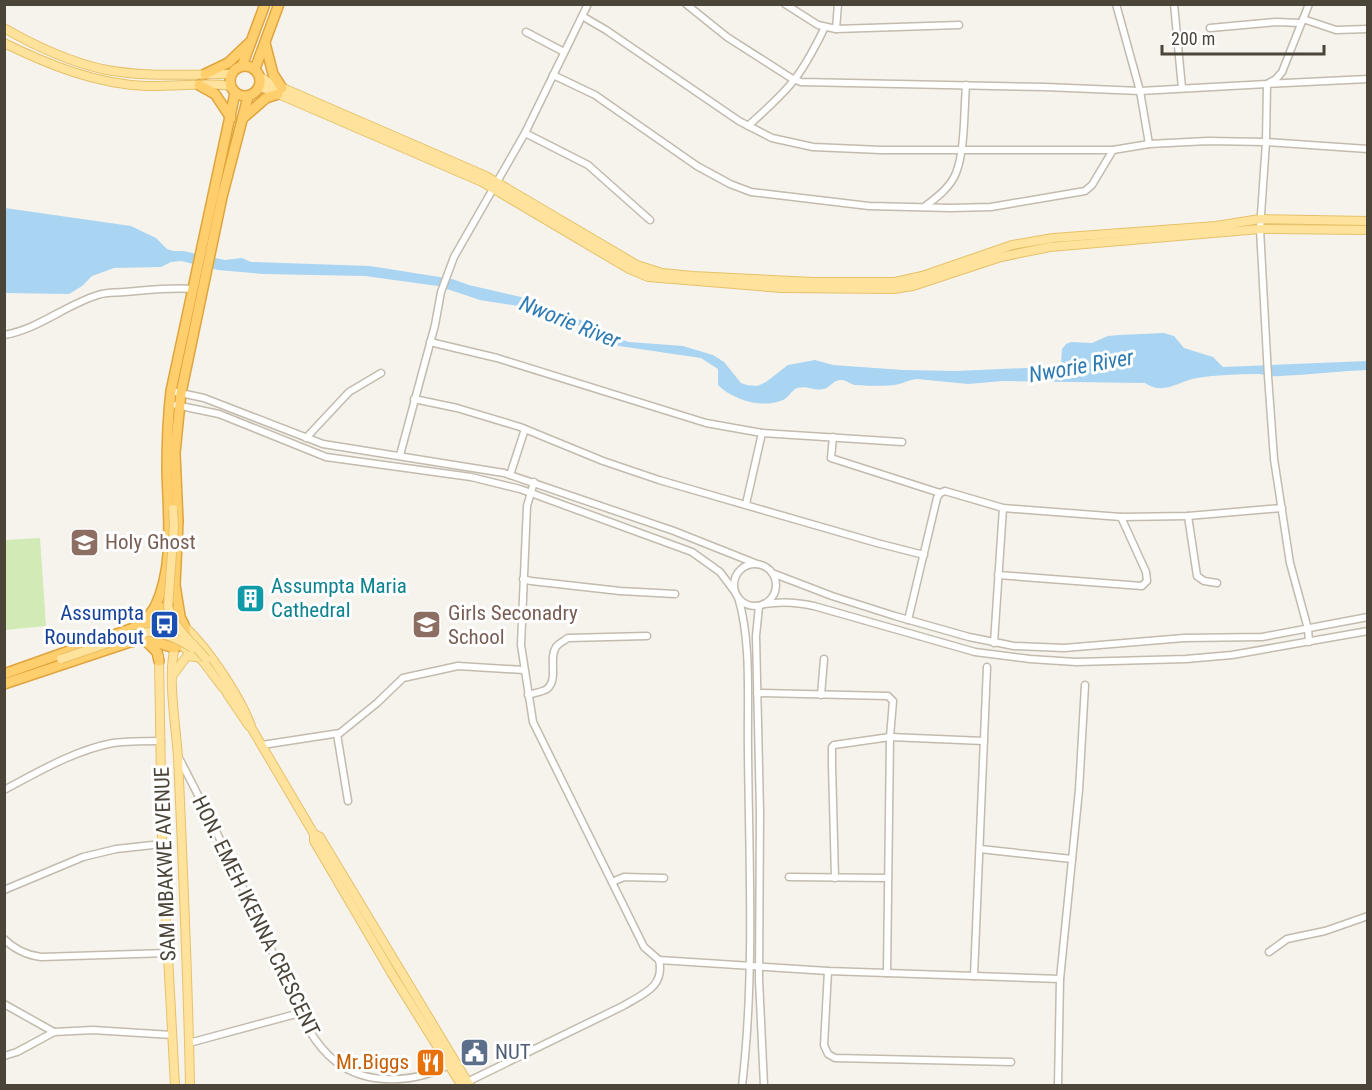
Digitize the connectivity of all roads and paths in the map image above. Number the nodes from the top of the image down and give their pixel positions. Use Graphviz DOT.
graph roads {
  1 [pos="265,4"];
  2 [pos="279,4"];
  3 [pos="588,4"];
  4 [pos="686,4"];
  5 [pos="785,4"];
  6 [pos="838,4"];
  7 [pos="1116,4"];
  8 [pos="1174,4"];
  9 [pos="1309,4"];
  10 [pos="582,16"];
  11 [pos="1302,21"];
  12 [pos="959,25"];
  13 [pos="825,27"];
  14 [pos="4,28"];
  15 [pos="1210,28"];
  16 [pos="836,29"];
  17 [pos="1368,29"];
  18 [pos="526,32"];
  19 [pos="251,42"];
  20 [pos="265,42"];
  21 [pos="4,43"];
  22 [pos="564,52"];
  23 [pos="242,66"];
  24 [pos="257,73"];
  25 [pos="205,74"];
  26 [pos="232,74"];
  27 [pos="553,75"];
  28 [pos="1368,79"];
  29 [pos="795,80"];
  30 [pos="1267,84"];
  31 [pos="199,85"];
  32 [pos="966,86"];
  33 [pos="1182,88"];
  34 [pos="258,89"];
  35 [pos="233,90"];
  36 [pos="280,91"];
  37 [pos="1140,91"];
  38 [pos="248,97"];
  39 [pos="231,118"];
  40 [pos="241,120"];
  41 [pos="748,126"];
  42 [pos="525,133"];
  43 [pos="1266,142"];
  44 [pos="1149,144"];
  45 [pos="1368,149"];
  46 [pos="1113,150"];
  47 [pos="960,151"];
  48 [pos="496,186"];
  49 [pos="924,207"];
  50 [pos="1260,219"];
  51 [pos="650,220"];
  52 [pos="1368,221"];
  53 [pos="212,229"];
  54 [pos="1260,229"];
  55 [pos="1368,230"];
  56 [pos="198,286"];
  57 [pos="4,334"];
  58 [pos="430,342"];
  59 [pos="381,373"];
  60 [pos="176,392"];
  61 [pos="414,399"];
  62 [pos="174,405"];
  63 [pos="525,429"];
  64 [pos="762,433"];
  65 [pos="296,434"];
  66 [pos="833,437"];
  67 [pos="306,438"];
  68 [pos="902,442"];
  69 [pos="292,444"];
  70 [pos="400,455"];
  71 [pos="167,464"];
  72 [pos="510,475"];
  73 [pos="534,482"];
  74 [pos="530,492"];
  75 [pos="940,493"];
  76 [pos="746,504"];
  77 [pos="1003,508"];
  78 [pos="1282,508"];
  79 [pos="1188,516"];
  80 [pos="1121,517"];
  81 [pos="924,555"];
  82 [pos="757,564"];
  83 [pos="772,573"];
  84 [pos="998,575"];
  85 [pos="523,579"];
  86 [pos="1217,584"];
  87 [pos="675,594"];
  88 [pos="736,594"];
  89 [pos="762,605"];
  90 [pos="155,607"];
  91 [pos="180,616"];
  92 [pos="1368,617"];
  93 [pos="146,620"];
  94 [pos="908,620"];
  95 [pos="186,627"];
  96 [pos="1308,629"];
  97 [pos="1368,631"];
  98 [pos="647,636"];
  99 [pos="132,642"];
  100 [pos="155,642"];
  101 [pos="1309,642"];
  102 [pos="993,643"];
  103 [pos="177,646"];
  104 [pos="824,658"];
  105 [pos="203,659"];
  106 [pos="159,661"];
  107 [pos="987,667"];
  108 [pos="524,670"];
  109 [pos="172,676"];
  110 [pos="6,680"];
  111 [pos="1085,685"];
  112 [pos="757,693"];
  113 [pos="228,695"];
  114 [pos="528,695"];
  115 [pos="821,695"];
  116 [pos="252,729"];
  117 [pos="337,734"];
  118 [pos="890,737"];
  119 [pos="161,741"];
  120 [pos="984,741"];
  121 [pos="262,745"];
  122 [pos="177,754"];
  123 [pos="4,790"];
  124 [pos="348,801"];
  125 [pos="162,844"];
  126 [pos="980,849"];
  127 [pos="1072,859"];
  128 [pos="789,877"];
  129 [pos="664,878"];
  130 [pos="835,878"];
  131 [pos="888,879"];
  132 [pos="612,882"];
  133 [pos="4,890"];
  134 [pos="1368,916"];
  135 [pos="4,939"];
  136 [pos="168,952"];
  137 [pos="1269,952"];
  138 [pos="659,960"];
  139 [pos="749,965"];
  140 [pos="759,966"];
  141 [pos="828,971"];
  142 [pos="886,973"];
  143 [pos="974,976"];
  144 [pos="1060,979"];
  145 [pos="4,1004"];
  146 [pos="300,1013"];
  147 [pos="54,1032"];
  148 [pos="172,1035"];
  149 [pos="189,1042"];
  150 [pos="4,1056"];
  151 [pos="1011,1062"];
  152 [pos="452,1063"];
  153 [pos="466,1084"];
  154 [pos="175,1086"];
  155 [pos="190,1086"];
  156 [pos="742,1086"];
  157 [pos="764,1086"];
  158 [pos="1058,1086"];
  1 -- 19 [label="highway"];
  2 -- 20 [label="highway"];
  3 -- 10 [label="street"];
  4 -- 29 [label="street"];
  5 -- 13 [label="street"];
  6 -- 16 [label="street"];
  7 -- 37 [label="street"];
  8 -- 33 [label="street"];
  9 -- 11 [label="street"];
  10 -- 22 [label="street"];
  10 -- 41 [label="street"];
  11 -- 15 [label="street"];
  11 -- 17 [label="street"];
  11 -- 30 [label="street"];
  12 -- 16 [label="street"];
  13 -- 16 [label="street"];
  13 -- 29 [label="street"];
  14 -- 25 [label="main road"];
  18 -- 22 [label="street"];
  19 -- 23 [label="highway"];
  19 -- 25 [label="highway"];
  20 -- 24 [label="highway"];
  20 -- 36 [label="highway"];
  21 -- 31 [label="main road"];
  22 -- 27 [label="street"];
  23 -- 24 [label="highway"];
  23 -- 26 [label="highway"];
  24 -- 34 [label="highway"];
  24 -- 36 [label="main road"];
  25 -- 26 [label="main road"];
  26 -- 35 [label="highway"];
  27 -- 42 [label="street"];
  27 -- 49 [label="street"];
  28 -- 30 [label="street"];
  29 -- 32 [label="street"];
  29 -- 41 [label="street"];
  30 -- 33 [label="street"];
  30 -- 43 [label="street"];
  31 -- 35 [label="main road"];
  31 -- 39 [label="highway"];
  32 -- 37 [label="street"];
  32 -- 47 [label="street"];
  33 -- 37 [label="street"];
  34 -- 36 [label="main road"];
  34 -- 38 [label="highway"];
  35 -- 38 [label="highway"];
  35 -- 39 [label="highway"];
  36 -- 40 [label="highway"];
  36 -- 48 [label="main road"];
  37 -- 44 [label="street"];
  38 -- 40 [label="highway"];
  39 -- 53 [label="highway"];
  40 -- 53 [label="highway"];
  41 -- 47 [label="street"];
  42 -- 48 [label="street"];
  42 -- 51 [label="street"];
  43 -- 44 [label="street"];
  43 -- 45 [label="street"];
  43 -- 50 [label="street"];
  44 -- 46 [label="street"];
  46 -- 47 [label="street"];
  46 -- 49 [label="street"];
  47 -- 49 [label="street"];
  48 -- 50 [label="main road"];
  48 -- 54 [label="main road"];
  48 -- 58 [label="street"];
  50 -- 52 [label="main road"];
  50 -- 54 [label="street"];
  53 -- 56 [label="highway"];
  54 -- 55 [label="main road"];
  54 -- 78 [label="street"];
  56 -- 57 [label="street"];
  56 -- 60 [label="highway"];
  58 -- 61 [label="street"];
  58 -- 64 [label="street"];
  59 -- 67 [label="street"];
  60 -- 62 [label="highway"];
  60 -- 65 [label="street"];
  61 -- 63 [label="street"];
  61 -- 70 [label="street"];
  62 -- 69 [label="street"];
  62 -- 71 [label="highway"];
  62 -- 91 [label="highway"];
  63 -- 72 [label="street"];
  63 -- 76 [label="street"];
  64 -- 66 [label="street"];
  64 -- 76 [label="street"];
  65 -- 67 [label="street"];
  65 -- 69 [label="street"];
  66 -- 68 [label="street"];
  66 -- 75 [label="street"];
  67 -- 70 [label="street"];
  69 -- 74 [label="street"];
  70 -- 72 [label="street"];
  71 -- 90 [label="highway"];
  71 -- 105 [label="main road, bridge"];
  72 -- 73 [label="street"];
  73 -- 74 [label="street"];
  73 -- 82 [label="street"];
  74 -- 85 [label="street"];
  74 -- 88 [label="street"];
  75 -- 77 [label="street"];
  75 -- 81 [label="street"];
  76 -- 81 [label="street"];
  77 -- 80 [label="street"];
  77 -- 84 [label="street"];
  78 -- 79 [label="street"];
  78 -- 96 [label="street"];
  79 -- 80 [label="street"];
  79 -- 86 [label="street"];
  80 -- 84 [label="street"];
  81 -- 94 [label="street"];
  82 -- 83 [label="street"];
  82 -- 88 [label="street"];
  83 -- 89 [label="street"];
  83 -- 94 [label="street"];
  84 -- 102 [label="street"];
  85 -- 87 [label="street"];
  85 -- 108 [label="street"];
  88 -- 89 [label="street"];
  88 -- 139 [label="street"];
  89 -- 101 [label="street"];
  89 -- 112 [label="street"];
  90 -- 91 [label="highway"];
  90 -- 93 [label="highway"];
  91 -- 95 [label="highway"];
  92 -- 96 [label="street"];
  93 -- 100 [label="highway"];
  93 -- 110 [label="highway"];
  94 -- 102 [label="street"];
  95 -- 103 [label="highway"];
  95 -- 116 [label="main road"];
  96 -- 101 [label="street"];
  96 -- 102 [label="street"];
  97 -- 101 [label="street"];
  98 -- 114 [label="street"];
  99 -- 100 [label="highway"];
  99 -- 106 [label="highway"];
  99 -- 110 [label="highway"];
  100 -- 103 [label="highway"];
  100 -- 106 [label="main road, SAM MBAKWE AVENUE"];
  103 -- 105 [label="main road"];
  103 -- 109 [label="main road, SAM MBAKWE AVENUE"];
  104 -- 115 [label="street"];
  105 -- 109 [label="main road"];
  105 -- 110 [label="main road, bridge"];
  105 -- 113 [label="main road"];
  105 -- 113 [label="main road"];
  106 -- 119 [label="main road, SAM MBAKWE AVENUE"];
  107 -- 120 [label="street"];
  108 -- 114 [label="street"];
  108 -- 117 [label="street"];
  109 -- 122 [label="main road, SAM MBAKWE AVENUE"];
  111 -- 127 [label="street"];
  112 -- 115 [label="street"];
  112 -- 140 [label="street"];
  113 -- 116 [label="main road"];
  114 -- 132 [label="street"];
  115 -- 118 [label="street"];
  116 -- 121 [label="main road"];
  117 -- 121 [label="street"];
  117 -- 124 [label="street"];
  118 -- 120 [label="street"];
  118 -- 130 [label="street"];
  118 -- 131 [label="street"];
  119 -- 123 [label="street"];
  119 -- 125 [label="main road, SAM MBAKWE AVENUE"];
  120 -- 126 [label="street"];
  121 -- 152 [label="main road"];
  122 -- 146 [label="street, HON. EMEH IKENNA CRESCENT"];
  122 -- 149 [label="main road, SAM MBAKWE AVENUE"];
  125 -- 133 [label="street"];
  125 -- 136 [label="main road, SAM MBAKWE AVENUE"];
  126 -- 127 [label="street"];
  126 -- 143 [label="street"];
  127 -- 144 [label="street"];
  128 -- 130 [label="street"];
  129 -- 132 [label="street"];
  130 -- 131 [label="street"];
  131 -- 142 [label="street"];
  132 -- 138 [label="street"];
  134 -- 137 [label="street"];
  135 -- 136 [label="street"];
  136 -- 148 [label="main road, SAM MBAKWE AVENUE"];
  138 -- 139 [label="street"];
  138 -- 153 [label="street"];
  139 -- 140 [label="street"];
  139 -- 156 [label="street"];
  140 -- 141 [label="street"];
  140 -- 157 [label="street"];
  141 -- 142 [label="street"];
  141 -- 151 [label="street"];
  142 -- 143 [label="street"];
  143 -- 144 [label="street"];
  144 -- 158 [label="street"];
  145 -- 147 [label="street"];
  146 -- 149 [label="street"];
  146 -- 152 [label="street, HON. EMEH IKENNA CRESCENT"];
  147 -- 148 [label="street"];
  147 -- 150 [label="street"];
  148 -- 154 [label="main road, SAM MBAKWE AVENUE"];
  149 -- 155 [label="main road, SAM MBAKWE AVENUE"];
  152 -- 153 [label="main road"];
}
